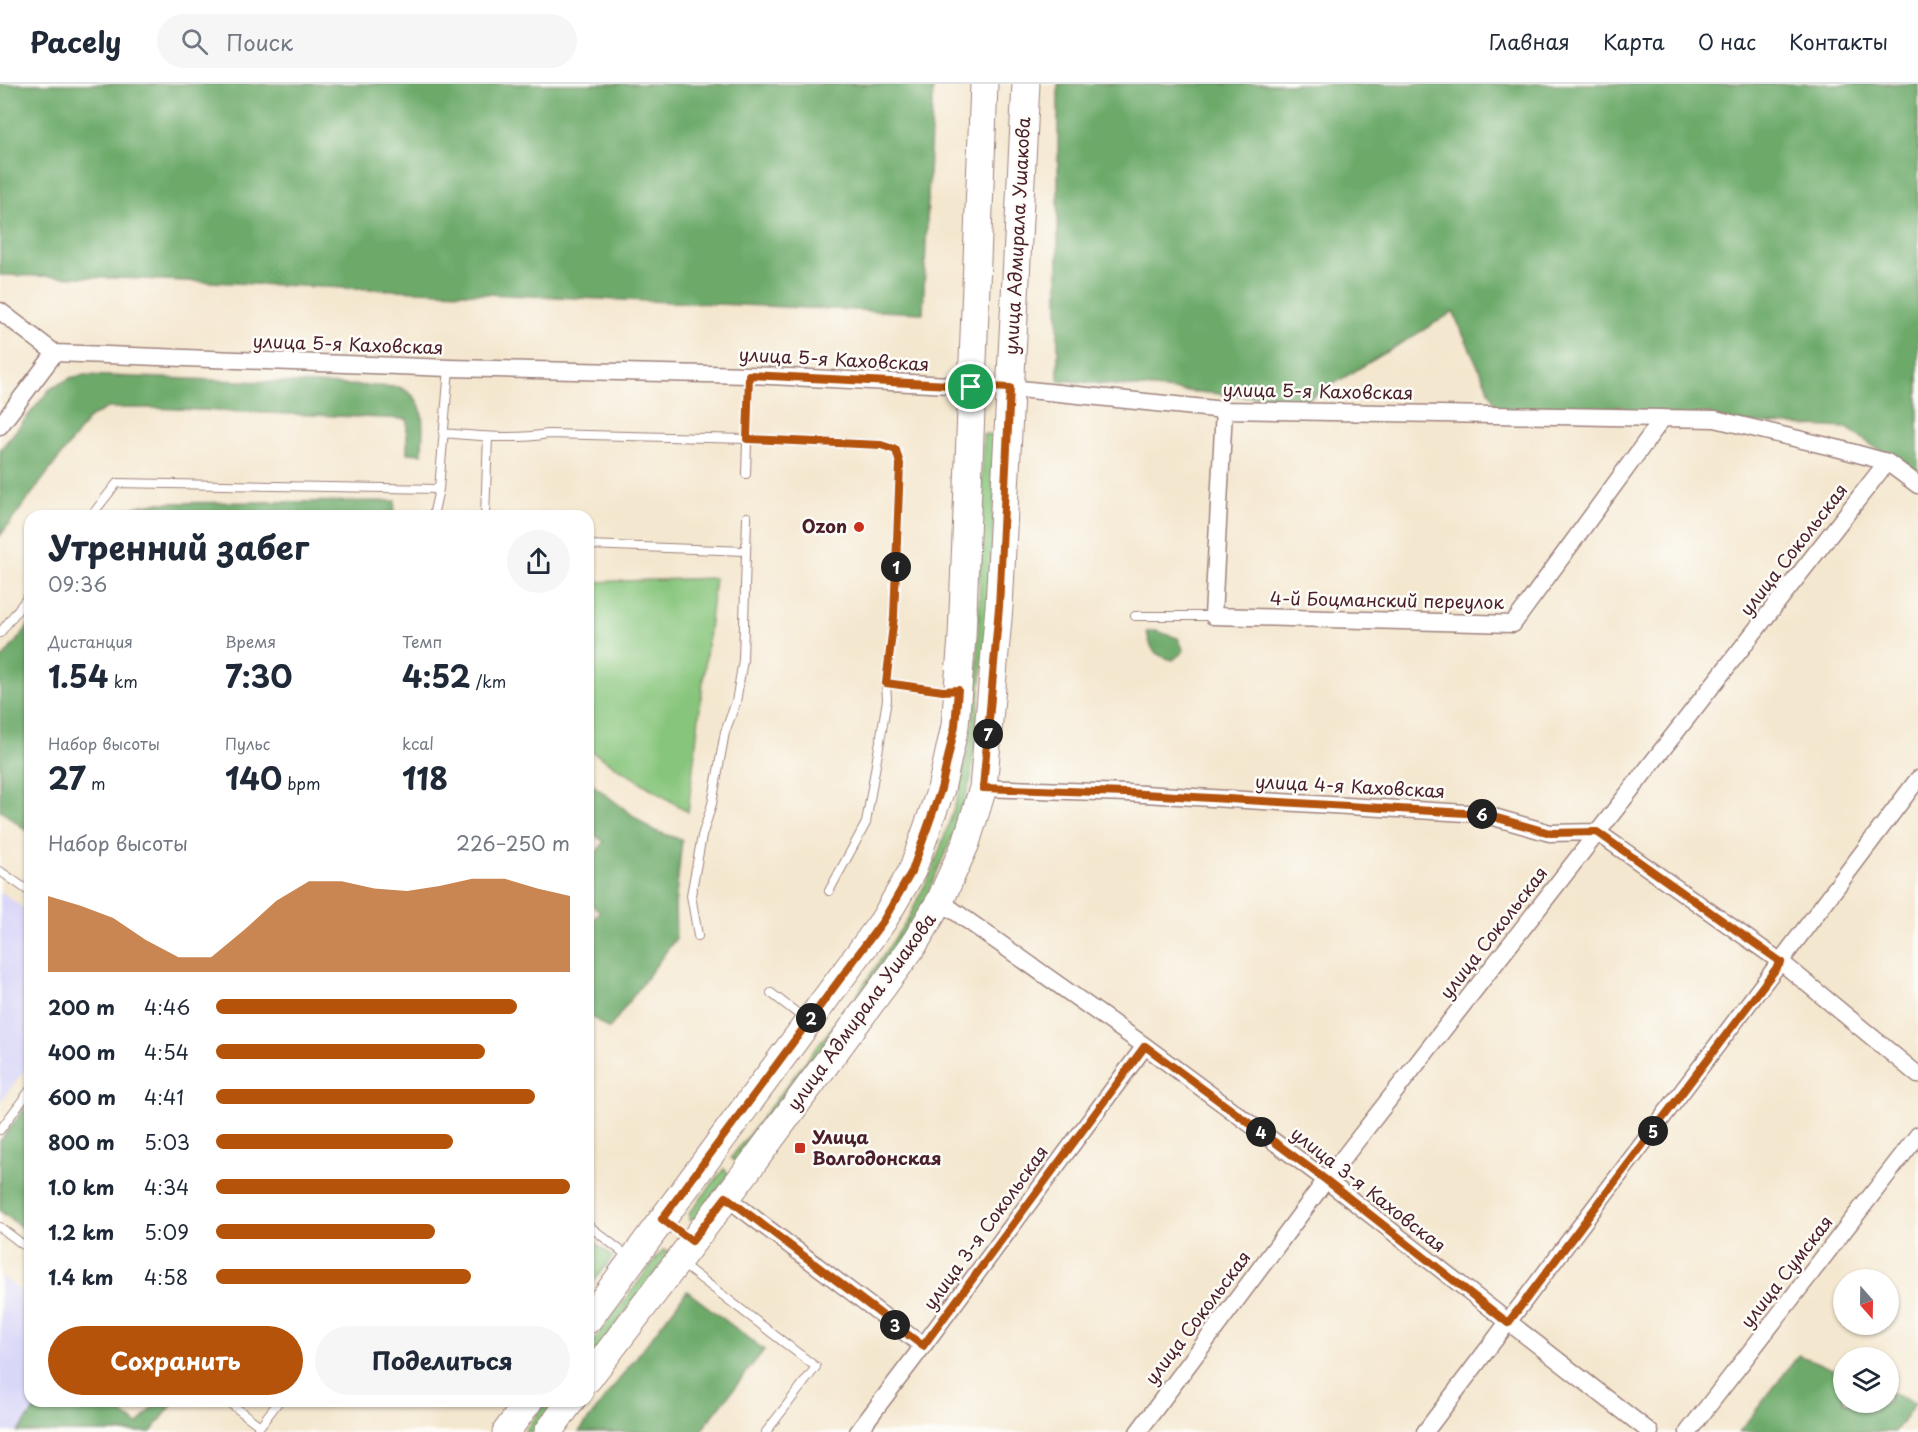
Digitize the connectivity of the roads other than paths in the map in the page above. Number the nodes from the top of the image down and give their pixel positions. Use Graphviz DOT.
graph roads {
  1 [pos="984,84"];
  2 [pos="1026,84"];
  3 [pos="0,311"];
  4 [pos="55,354"];
  5 [pos="448,368"];
  6 [pos="749,375"];
  7 [pos="971,387"];
  8 [pos="1010,388"];
  9 [pos="1224,410"];
  10 [pos="1663,418"];
  11 [pos="0,426"];
  12 [pos="443,434"];
  13 [pos="488,437"];
  14 [pos="747,439"];
  15 [pos="1887,462"];
  16 [pos="746,474"];
  17 [pos="1918,485"];
  18 [pos="439,489"];
  19 [pos="96,510"];
  20 [pos="434,510"];
  21 [pos="485,510"];
  22 [pos="747,517"];
  23 [pos="594,545"];
  24 [pos="746,551"];
  25 [pos="24,602"];
  26 [pos="1135,616"];
  27 [pos="1213,616"];
  28 [pos="0,633"];
  29 [pos="886,683"];
  30 [pos="958,690"];
  31 [pos="1918,779"];
  32 [pos="983,788"];
  33 [pos="1597,832"];
  34 [pos="0,871"];
  35 [pos="24,888"];
  36 [pos="829,891"];
  37 [pos="940,901"];
  38 [pos="698,936"];
  39 [pos="1781,962"];
  40 [pos="771,993"];
  41 [pos="808,1022"];
  42 [pos="1145,1046"];
  43 [pos="1918,1075"];
  44 [pos="24,1098"];
  45 [pos="0,1130"];
  46 [pos="1918,1135"];
  47 [pos="1326,1180"];
  48 [pos="726,1197"];
  49 [pos="662,1219"];
  50 [pos="0,1227"];
  51 [pos="594,1230"];
  52 [pos="24,1245"];
  53 [pos="684,1251"];
  54 [pos="632,1259"];
  55 [pos="594,1312"];
  56 [pos="1508,1323"];
  57 [pos="923,1346"];
  58 [pos="594,1371"];
  59 [pos="234,1407"];
  60 [pos="274,1407"];
  61 [pos="525,1407"];
  62 [pos="567,1407"];
  63 [pos="258,1429"];
  64 [pos="506,1432"];
  65 [pos="548,1432"];
  66 [pos="766,1432"];
  67 [pos="858,1432"];
  68 [pos="1138,1432"];
  69 [pos="1425,1432"];
  70 [pos="1650,1432"];
  71 [pos="1688,1432"];
  1 -- 7 [label="main road, улица Адмирала Ушакова"];
  2 -- 8 [label="main road, улица Адмирала Ушакова"];
  3 -- 4 [label="street"];
  4 -- 5 [label="street, улица 5-я Каховская"];
  4 -- 11 [label="street"];
  5 -- 6 [label="street, улица 5-я Каховская"];
  5 -- 12 [label="lane"];
  6 -- 7 [label="street, улица 5-я Каховская"];
  6 -- 14 [label="lane"];
  7 -- 8 [label="street, улица 5-я Каховская"];
  7 -- 30 [label="main road, улица Адмирала Ушакова"];
  8 -- 9 [label="street, улица 5-я Каховская"];
  8 -- 32 [label="main road, улица Адмирала Ушакова"];
  9 -- 10 [label="street, улица 5-я Каховская"];
  9 -- 27 [label="street"];
  10 -- 15 [label="street, улица 5-я Каховская"];
  10 -- 27 [label="street, 4-й Боцманский переулок"];
  12 -- 13 [label="lane"];
  12 -- 18 [label="lane"];
  13 -- 14 [label="lane"];
  13 -- 21 [label="lane"];
  14 -- 16 [label="lane"];
  14 -- 29 [label="lane"];
  15 -- 17 [label="street, улица 5-я Каховская"];
  15 -- 33 [label="street, улица Сокольская"];
  18 -- 19 [label="lane"];
  18 -- 20 [label="lane"];
  22 -- 24 [label="lane"];
  23 -- 24 [label="lane"];
  24 -- 38 [label="lane"];
  25 -- 28 [label="lane"];
  26 -- 27 [label="lane"];
  29 -- 30 [label="lane"];
  29 -- 36 [label="lane"];
  30 -- 41 [label="main road, улица Адмирала Ушакова"];
  31 -- 39 [label="street"];
  32 -- 33 [label="street, улица 4-я Каховская"];
  32 -- 37 [label="main road, улица Адмирала Ушакова"];
  33 -- 39 [label="street"];
  33 -- 47 [label="street, улица Сокольская"];
  34 -- 35 [label="lane"];
  37 -- 42 [label="street, улица 3-я Каховская"];
  37 -- 48 [label="main road, улица Адмирала Ушакова"];
  39 -- 43 [label="street"];
  39 -- 56 [label="street"];
  40 -- 41 [label="lane"];
  41 -- 49 [label="main road, улица Адмирала Ушакова"];
  42 -- 47 [label="street, улица 3-я Каховская"];
  42 -- 57 [label="street, улица 3-я Сокольская"];
  44 -- 45 [label="lane"];
  46 -- 71 [label="street, улица Сумская"];
  47 -- 56 [label="street, улица 3-я Каховская"];
  47 -- 68 [label="street, улица Сокольская"];
  48 -- 53 [label="main road, улица Адмирала Ушакова"];
  48 -- 57 [label="street"];
  49 -- 53 [label="main road"];
  49 -- 54 [label="main road, улица Адмирала Ушакова"];
  50 -- 52 [label="lane"];
  51 -- 54 [label="lane"];
  53 -- 58 [label="main road, улица Адмирала Ушакова"];
  53 -- 66 [label="lane"];
  54 -- 55 [label="main road, улица Адмирала Ушакова"];
  56 -- 69 [label="street"];
  56 -- 70 [label="street, улица 3-я Каховская"];
  57 -- 67 [label="street, улица 3-я Сокольская"];
  59 -- 63 [label="lane"];
  60 -- 63 [label="lane"];
  61 -- 64 [label="main road"];
  62 -- 65 [label="main road"];
}
